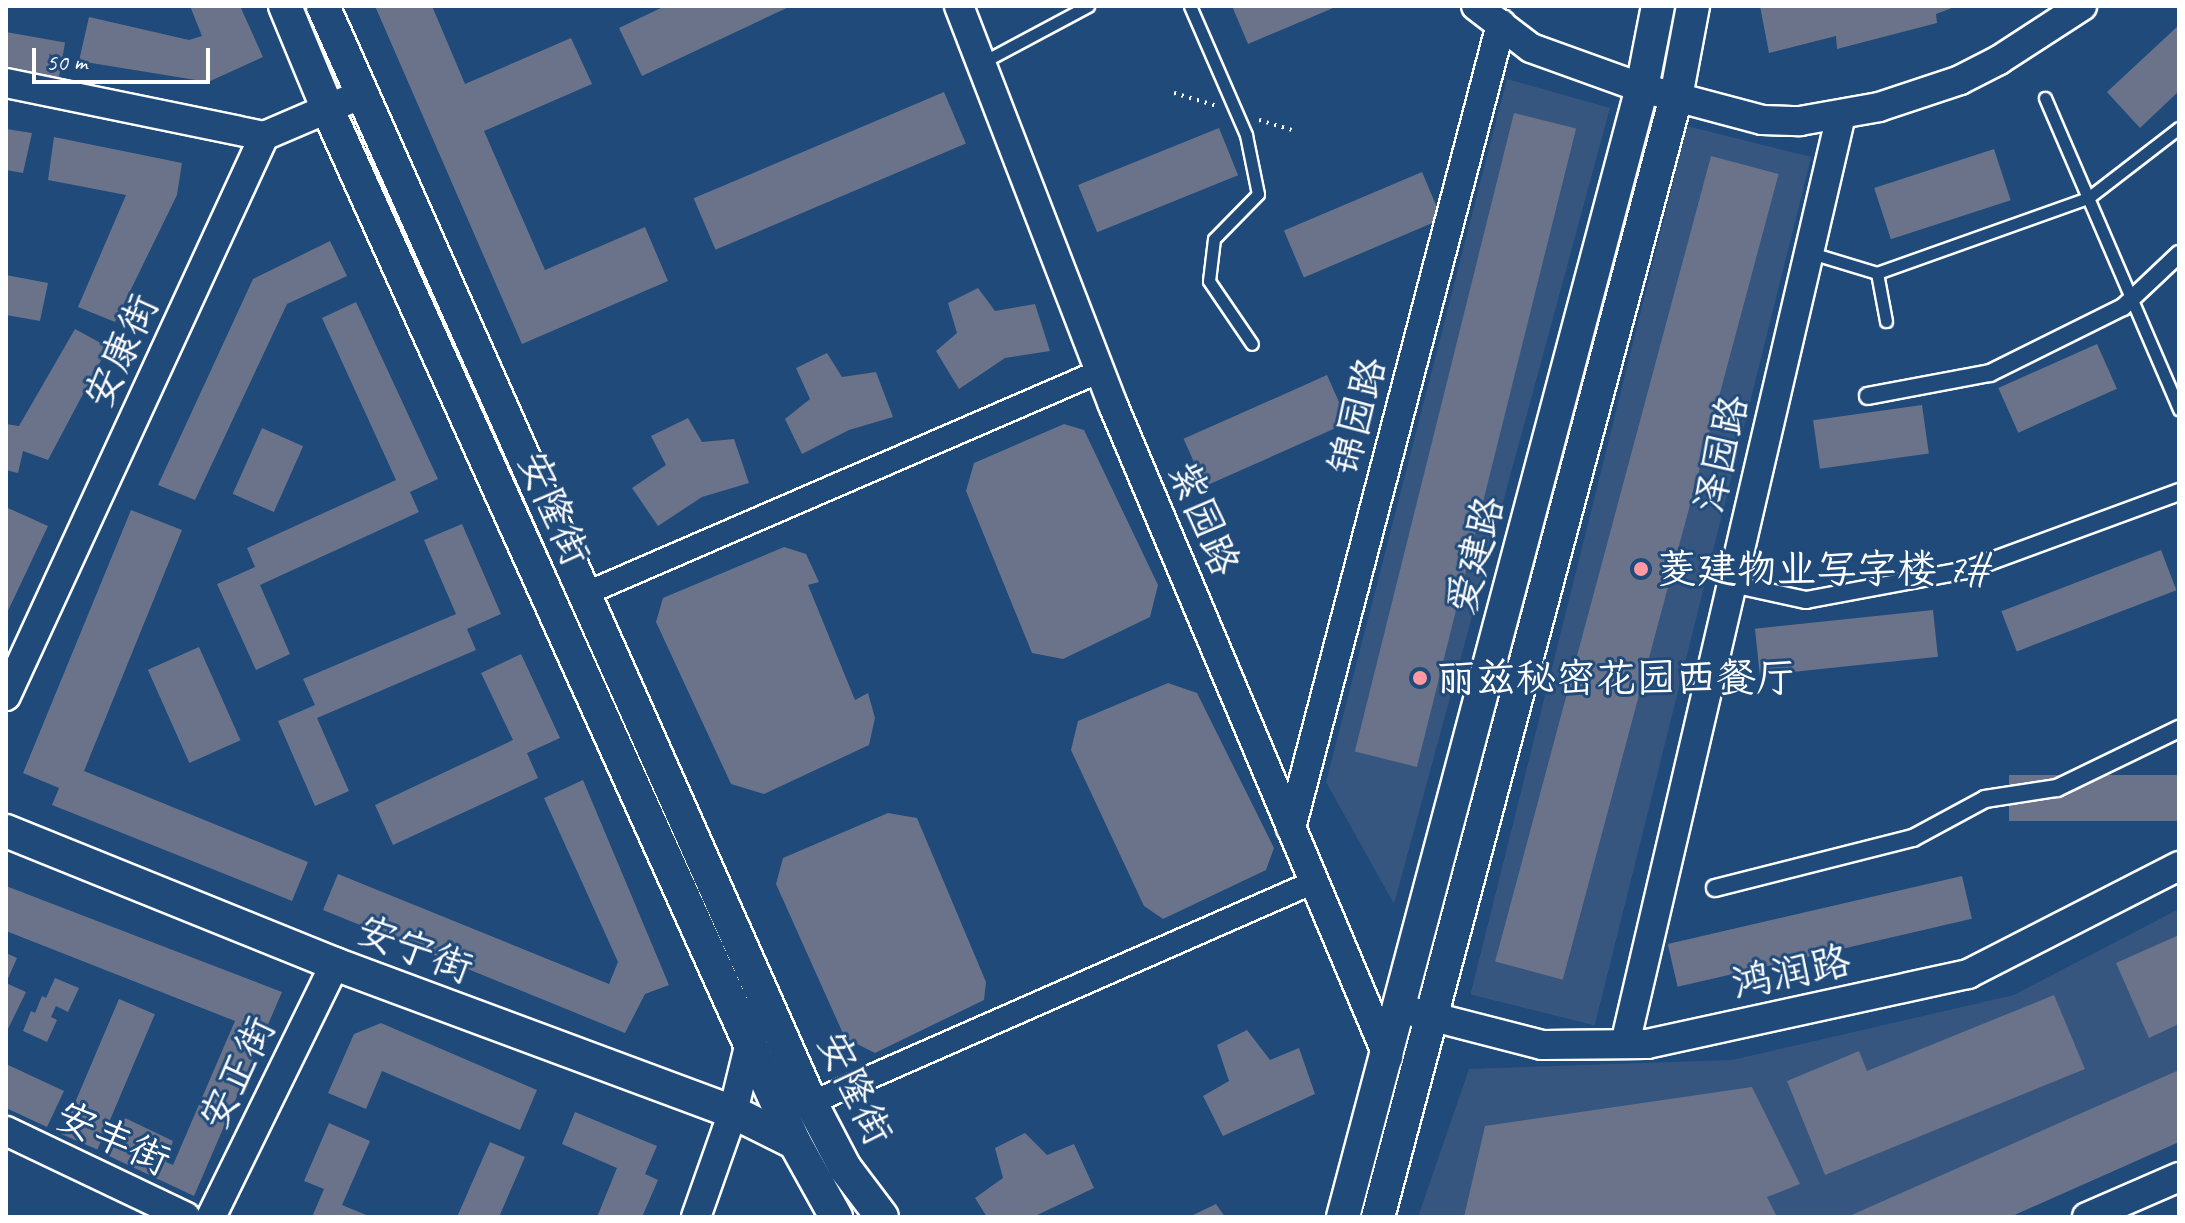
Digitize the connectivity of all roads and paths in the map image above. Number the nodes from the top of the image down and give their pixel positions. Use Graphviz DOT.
graph roads {
  1 [pos="285,6"];
  2 [pos="323,6"];
  3 [pos="959,6"];
  4 [pos="1088,6"];
  5 [pos="1190,6"];
  6 [pos="1476,6"];
  7 [pos="1658,6"];
  8 [pos="1693,6"];
  9 [pos="2082,6"];
  10 [pos="1501,24"];
  11 [pos="981,63"];
  12 [pos="6,83"];
  13 [pos="1642,88"];
  14 [pos="362,94"];
  15 [pos="1676,97"];
  16 [pos="2045,98"];
  17 [pos="328,110"];
  18 [pos="1841,115"];
  19 [pos="2179,128"];
  20 [pos="264,136"];
  21 [pos="2088,198"];
  22 [pos="1809,252"];
  23 [pos="2179,254"];
  24 [pos="1877,273"];
  25 [pos="2132,299"];
  26 [pos="1886,321"];
  27 [pos="1252,344"];
  28 [pos="1100,371"];
  29 [pos="1868,396"];
  30 [pos="2179,409"];
  31 [pos="2179,492"];
  32 [pos="1732,584"];
  33 [pos="587,593"];
  34 [pos="6,696"];
  35 [pos="2179,729"];
  36 [pos="1291,828"];
  37 [pos="6,831"];
  38 [pos="2179,866"];
  39 [pos="1314,882"];
  40 [pos="1715,888"];
  41 [pos="335,964"];
  42 [pos="763,990"];
  43 [pos="1398,1008"];
  44 [pos="1432,1017"];
  45 [pos="750,1044"];
  46 [pos="1625,1044"];
  47 [pos="1388,1057"];
  48 [pos="811,1103"];
  49 [pos="733,1112"];
  50 [pos="6,1131"];
  51 [pos="795,1143"];
  52 [pos="2179,1177"];
  53 [pos="186,1217"];
  54 [pos="211,1217"];
  55 [pos="696,1217"];
  56 [pos="836,1217"];
  57 [pos="882,1217"];
  58 [pos="1343,1217"];
  59 [pos="1378,1217"];
  60 [pos="2087,1217"];
  1 -- 17 [label="main road, 安隆街"];
  2 -- 14 [label="main road, 安隆街"];
  3 -- 11 [label="street, 紫园路"];
  4 -- 11 [label="lane"];
  5 -- 27 [label="lane"];
  6 -- 10 [label="street"];
  7 -- 13 [label="main road, 爱建路"];
  8 -- 15 [label="main road, 爱建路"];
  9 -- 18 [label="street"];
  10 -- 13 [label="street"];
  10 -- 36 [label="street, 锦园路"];
  11 -- 28 [label="street, 紫园路"];
  12 -- 20 [label="street"];
  13 -- 15 [label="street"];
  13 -- 43 [label="main road, 爱建路"];
  14 -- 17 [label="street"];
  14 -- 33 [label="main road, 安隆街"];
  15 -- 18 [label="street"];
  15 -- 44 [label="main road, 爱建路"];
  16 -- 21 [label="lane"];
  17 -- 20 [label="street"];
  17 -- 45 [label="main road, 安隆街"];
  18 -- 22 [label="street, 泽园路"];
  19 -- 21 [label="lane"];
  20 -- 34 [label="street, 安康街"];
  21 -- 24 [label="lane"];
  21 -- 25 [label="lane"];
  22 -- 24 [label="lane"];
  22 -- 32 [label="street, 泽园路"];
  23 -- 25 [label="street"];
  24 -- 26 [label="lane"];
  25 -- 29 [label="street"];
  25 -- 30 [label="lane"];
  28 -- 33 [label="street"];
  28 -- 36 [label="street, 紫园路"];
  31 -- 32 [label="street"];
  32 -- 46 [label="street, 泽园路"];
  33 -- 42 [label="main road, 安隆街"];
  35 -- 40 [label="street"];
  36 -- 39 [label="street, 紫园路"];
  37 -- 41 [label="main road, 安宁街"];
  38 -- 46 [label="street, 鸿润路"];
  39 -- 47 [label="street, 紫园路"];
  39 -- 48 [label="street"];
  41 -- 49 [label="main road, 安宁街"];
  41 -- 54 [label="street, 安正街"];
  42 -- 45 [label="street, 安隆街"];
  42 -- 48 [label="main road, 安隆街"];
  43 -- 44 [label="street, 鸿润路"];
  43 -- 47 [label="main road, 爱建路"];
  44 -- 46 [label="street, 鸿润路"];
  44 -- 59 [label="main road, 爱建路"];
  45 -- 49 [label="street, 安隆街"];
  45 -- 51 [label="main road"];
  47 -- 58 [label="main road, 爱建路"];
  48 -- 57 [label="main road, 安隆街"];
  49 -- 51 [label="main road, 安宁街"];
  49 -- 55 [label="street, 安隆街"];
  50 -- 53 [label="street, 安丰街"];
  51 -- 56 [label="main road"];
  52 -- 60 [label="street"];
}
